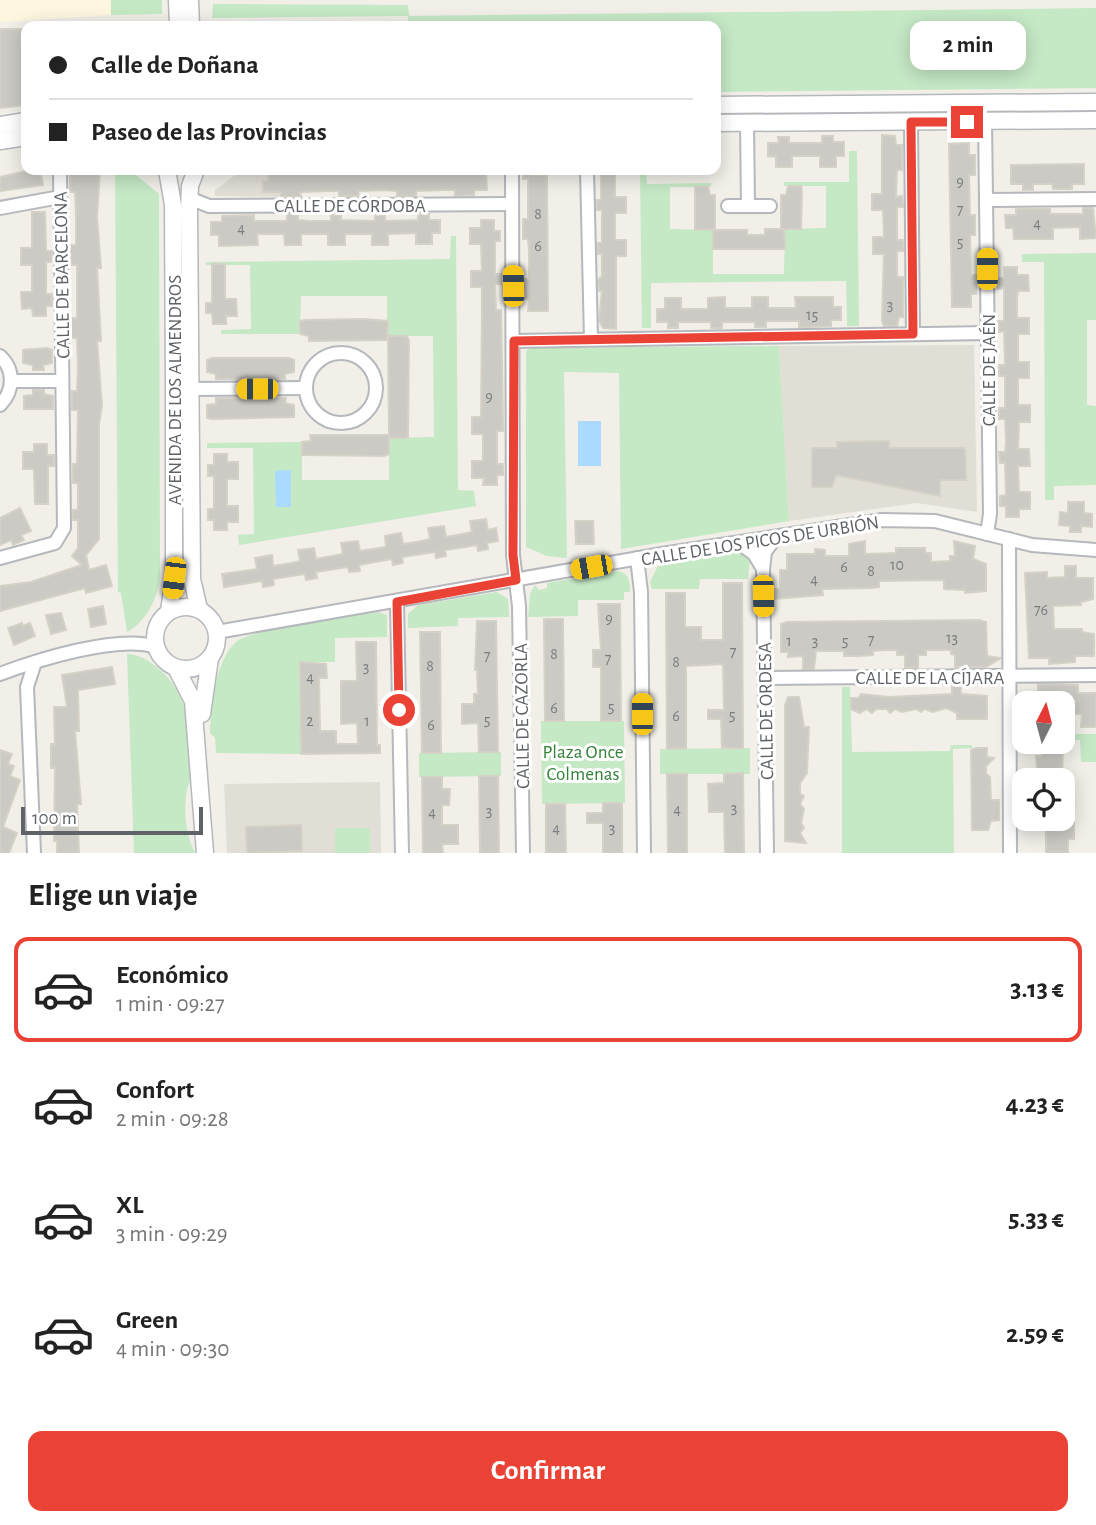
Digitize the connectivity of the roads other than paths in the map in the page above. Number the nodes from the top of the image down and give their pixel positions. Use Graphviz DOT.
graph roads {
  1 [pos="177,0"];
  2 [pos="190,0"];
  3 [pos="178,21"];
  4 [pos="191,21"];
  5 [pos="1096,102"];
  6 [pos="721,105"];
  7 [pos="1096,120"];
  8 [pos="985,121"];
  9 [pos="21,122"];
  10 [pos="747,122"];
  11 [pos="911,122"];
  12 [pos="721,123"];
  13 [pos="0,125"];
  14 [pos="21,138"];
  15 [pos="0,141"];
  16 [pos="60,175"];
  17 [pos="168,175"];
  18 [pos="195,175"];
  19 [pos="512,175"];
  20 [pos="587,175"];
  21 [pos="60,197"];
  22 [pos="189,198"];
  23 [pos="1096,199"];
  24 [pos="986,200"];
  25 [pos="512,204"];
  26 [pos="728,206"];
  27 [pos="748,206"];
  28 [pos="770,206"];
  29 [pos="0,208"];
  30 [pos="988,332"];
  31 [pos="913,334"];
  32 [pos="590,340"];
  33 [pos="514,341"];
  34 [pos="0,356"];
  35 [pos="11,381"];
  36 [pos="62,381"];
  37 [pos="306,388"];
  38 [pos="190,389"];
  39 [pos="0,405"];
  40 [pos="987,534"];
  41 [pos="776,537"];
  42 [pos="1009,539"];
  43 [pos="739,542"];
  44 [pos="1096,550"];
  45 [pos="0,558"];
  46 [pos="637,558"];
  47 [pos="762,569"];
  48 [pos="516,580"];
  49 [pos="397,602"];
  50 [pos="199,609"];
  51 [pos="169,611"];
  52 [pos="217,632"];
  53 [pos="156,647"];
  54 [pos="210,658"];
  55 [pos="35,662"];
  56 [pos="176,667"];
  57 [pos="0,674"];
  58 [pos="1096,675"];
  59 [pos="1008,676"];
  60 [pos="765,678"];
  61 [pos="201,771"];
  62 [pos="34,853"];
  63 [pos="205,853"];
  64 [pos="402,853"];
  65 [pos="523,853"];
  66 [pos="644,853"];
  67 [pos="767,853"];
  68 [pos="1010,853"];
  1 -- 3 [label="street"];
  2 -- 4 [label="street"];
  5 -- 6 [label="street"];
  7 -- 8 [label="street"];
  8 -- 11 [label="street"];
  8 -- 24 [label="street, CALLE DE JAÉN"];
  9 -- 13 [label="street"];
  10 -- 11 [label="street"];
  10 -- 12 [label="street"];
  10 -- 27 [label="street"];
  11 -- 31 [label="street"];
  14 -- 15 [label="street"];
  16 -- 21 [label="street, CALLE DE BARCELONA"];
  17 -- 51 [label="street, AVENIDA DE LOS ALMENDROS"];
  18 -- 22 [label="street, AVENIDA DE LOS ALMENDROS"];
  19 -- 25 [label="street, CALLE DE CAZORLA"];
  20 -- 32 [label="street"];
  21 -- 29 [label="street"];
  21 -- 36 [label="street, CALLE DE BARCELONA"];
  22 -- 25 [label="street, CALLE DE CÓRDOBA"];
  22 -- 38 [label="street, AVENIDA DE LOS ALMENDROS"];
  23 -- 24 [label="street"];
  24 -- 30 [label="street, CALLE DE JAÉN"];
  25 -- 33 [label="street, CALLE DE CAZORLA"];
  26 -- 27 [label="street"];
  27 -- 28 [label="street"];
  30 -- 31 [label="street"];
  30 -- 40 [label="street, CALLE DE JAÉN"];
  31 -- 32 [label="street"];
  32 -- 33 [label="street"];
  33 -- 48 [label="street, CALLE DE CAZORLA"];
  34 -- 35 [label="street"];
  35 -- 36 [label="street, CALLE DE BARCELONA"];
  35 -- 39 [label="street"];
  36 -- 45 [label="street, CALLE DE BARCELONA"];
  37 -- 37 [label="street"];
  37 -- 38 [label="street, AVENIDA DE LOS ALMENDROS"];
  38 -- 50 [label="street, AVENIDA DE LOS ALMENDROS"];
  40 -- 41 [label="street, CALLE DE LOS PICOS DE URBIÓN"];
  40 -- 42 [label="street, CALLE DE LOS PICOS DE URBIÓN"];
  41 -- 43 [label="street, CALLE DE LOS PICOS DE URBIÓN"];
  41 -- 47 [label="street, CALLE DE ORDESA"];
  42 -- 44 [label="street, CALLE DE LOS PICOS DE URBIÓN"];
  42 -- 59 [label="street"];
  43 -- 46 [label="street, CALLE DE LOS PICOS DE URBIÓN"];
  43 -- 47 [label="street"];
  46 -- 48 [label="street, CALLE DE LOS PICOS DE URBIÓN"];
  46 -- 66 [label="street"];
  47 -- 60 [label="street, CALLE DE ORDESA"];
  48 -- 49 [label="street, CALLE DE LOS PICOS DE URBIÓN"];
  48 -- 65 [label="street, CALLE DE CAZORLA"];
  49 -- 52 [label="street, CALLE DE LOS PICOS DE URBIÓN"];
  49 -- 64 [label="street"];
  50 -- 51 [label="street"];
  50 -- 52 [label="street"];
  51 -- 53 [label="street"];
  52 -- 54 [label="street"];
  53 -- 55 [label="street"];
  53 -- 56 [label="street"];
  54 -- 56 [label="street"];
  54 -- 61 [label="street"];
  55 -- 57 [label="street"];
  55 -- 62 [label="street"];
  56 -- 61 [label="street"];
  58 -- 59 [label="street, CALLE DE LA CÍJARA"];
  59 -- 60 [label="street, CALLE DE LA CÍJARA"];
  59 -- 68 [label="street"];
  60 -- 67 [label="street, CALLE DE ORDESA"];
  61 -- 63 [label="street"];
}
